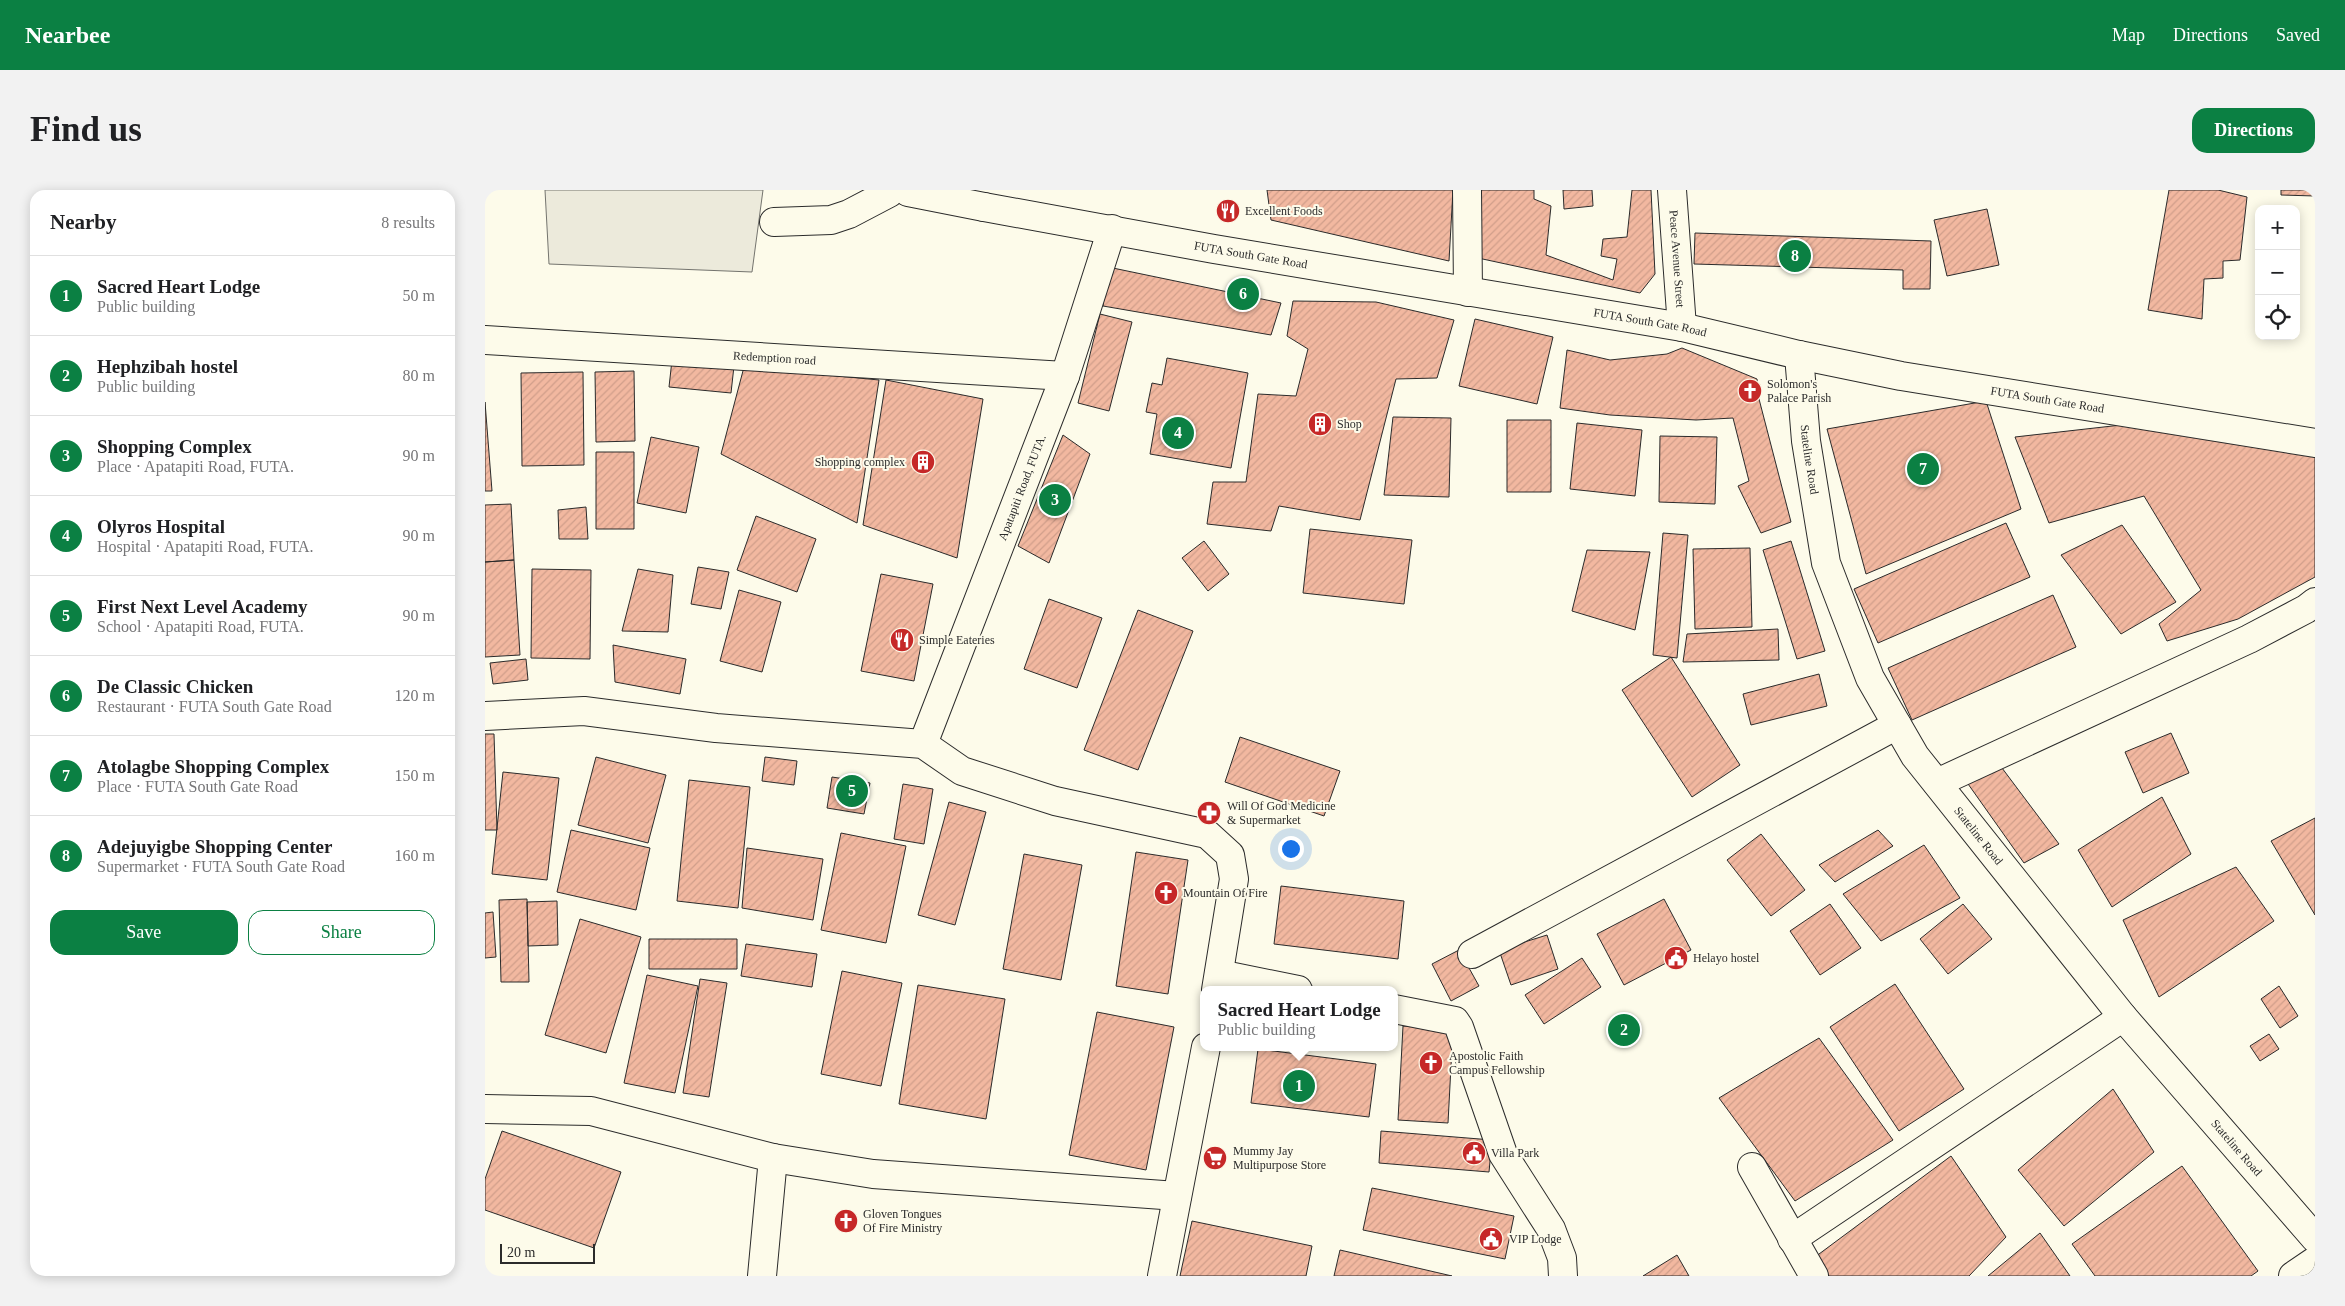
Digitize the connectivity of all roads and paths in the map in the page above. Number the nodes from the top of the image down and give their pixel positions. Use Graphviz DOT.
graph roads {
  1 [pos="957,190"];
  2 [pos="1467,190"];
  3 [pos="1672,190"];
  4 [pos="898,191"];
  5 [pos="984,207"];
  6 [pos="774,222"];
  7 [pos="1111,229"];
  8 [pos="1468,292"];
  9 [pos="1682,327"];
  10 [pos="485,340"];
  11 [pos="1799,355"];
  12 [pos="1065,376"];
  13 [pos="2315,444"];
  14 [pos="2315,602"];
  15 [pos="485,716"];
  16 [pos="1897,725"];
  17 [pos="923,744"];
  18 [pos="1937,783"];
  19 [pos="1472,954"];
  20 [pos="1217,982"];
  21 [pos="1258,986"];
  22 [pos="1398,1010"];
  23 [pos="2123,1017"];
  24 [pos="1205,1051"];
  25 [pos="485,1109"];
  26 [pos="773,1158"];
  27 [pos="1752,1167"];
  28 [pos="1177,1196"];
  29 [pos="1792,1238"];
  30 [pos="2315,1238"];
  31 [pos="2315,1261"];
  32 [pos="762,1276"];
  33 [pos="1162,1276"];
  34 [pos="1563,1276"];
  35 [pos="1814,1276"];
  36 [pos="2293,1276"];
  1 -- 5 [label="street"];
  2 -- 8 [label="street"];
  3 -- 9 [label="street, Peace Avenue Street"];
  4 -- 5 [label="street, FUTA South Gate Road"];
  4 -- 6 [label="street"];
  5 -- 7 [label="street, FUTA South Gate Road"];
  7 -- 8 [label="street, FUTA South Gate Road"];
  7 -- 12 [label="street, Apatapiti Road, FUTA."];
  8 -- 9 [label="street, FUTA South Gate Road"];
  9 -- 11 [label="street, FUTA South Gate Road"];
  10 -- 12 [label="street, Redemption road"];
  11 -- 13 [label="street, FUTA South Gate Road"];
  11 -- 16 [label="street, Stateline Road"];
  12 -- 17 [label="street, Apatapiti Road, FUTA."];
  14 -- 18 [label="street"];
  15 -- 17 [label="street"];
  16 -- 18 [label="street, Stateline Road"];
  16 -- 19 [label="street"];
  17 -- 20 [label="street"];
  18 -- 23 [label="street, Stateline Road"];
  20 -- 21 [label="street"];
  22 -- 34 [label="street"];
  23 -- 29 [label="street"];
  23 -- 30 [label="street, Stateline Road"];
  24 -- 28 [label="street"];
  25 -- 26 [label="street"];
  26 -- 28 [label="street"];
  26 -- 32 [label="street"];
  27 -- 29 [label="street"];
  28 -- 33 [label="street"];
  29 -- 35 [label="street"];
  31 -- 36 [label="street"];
}
